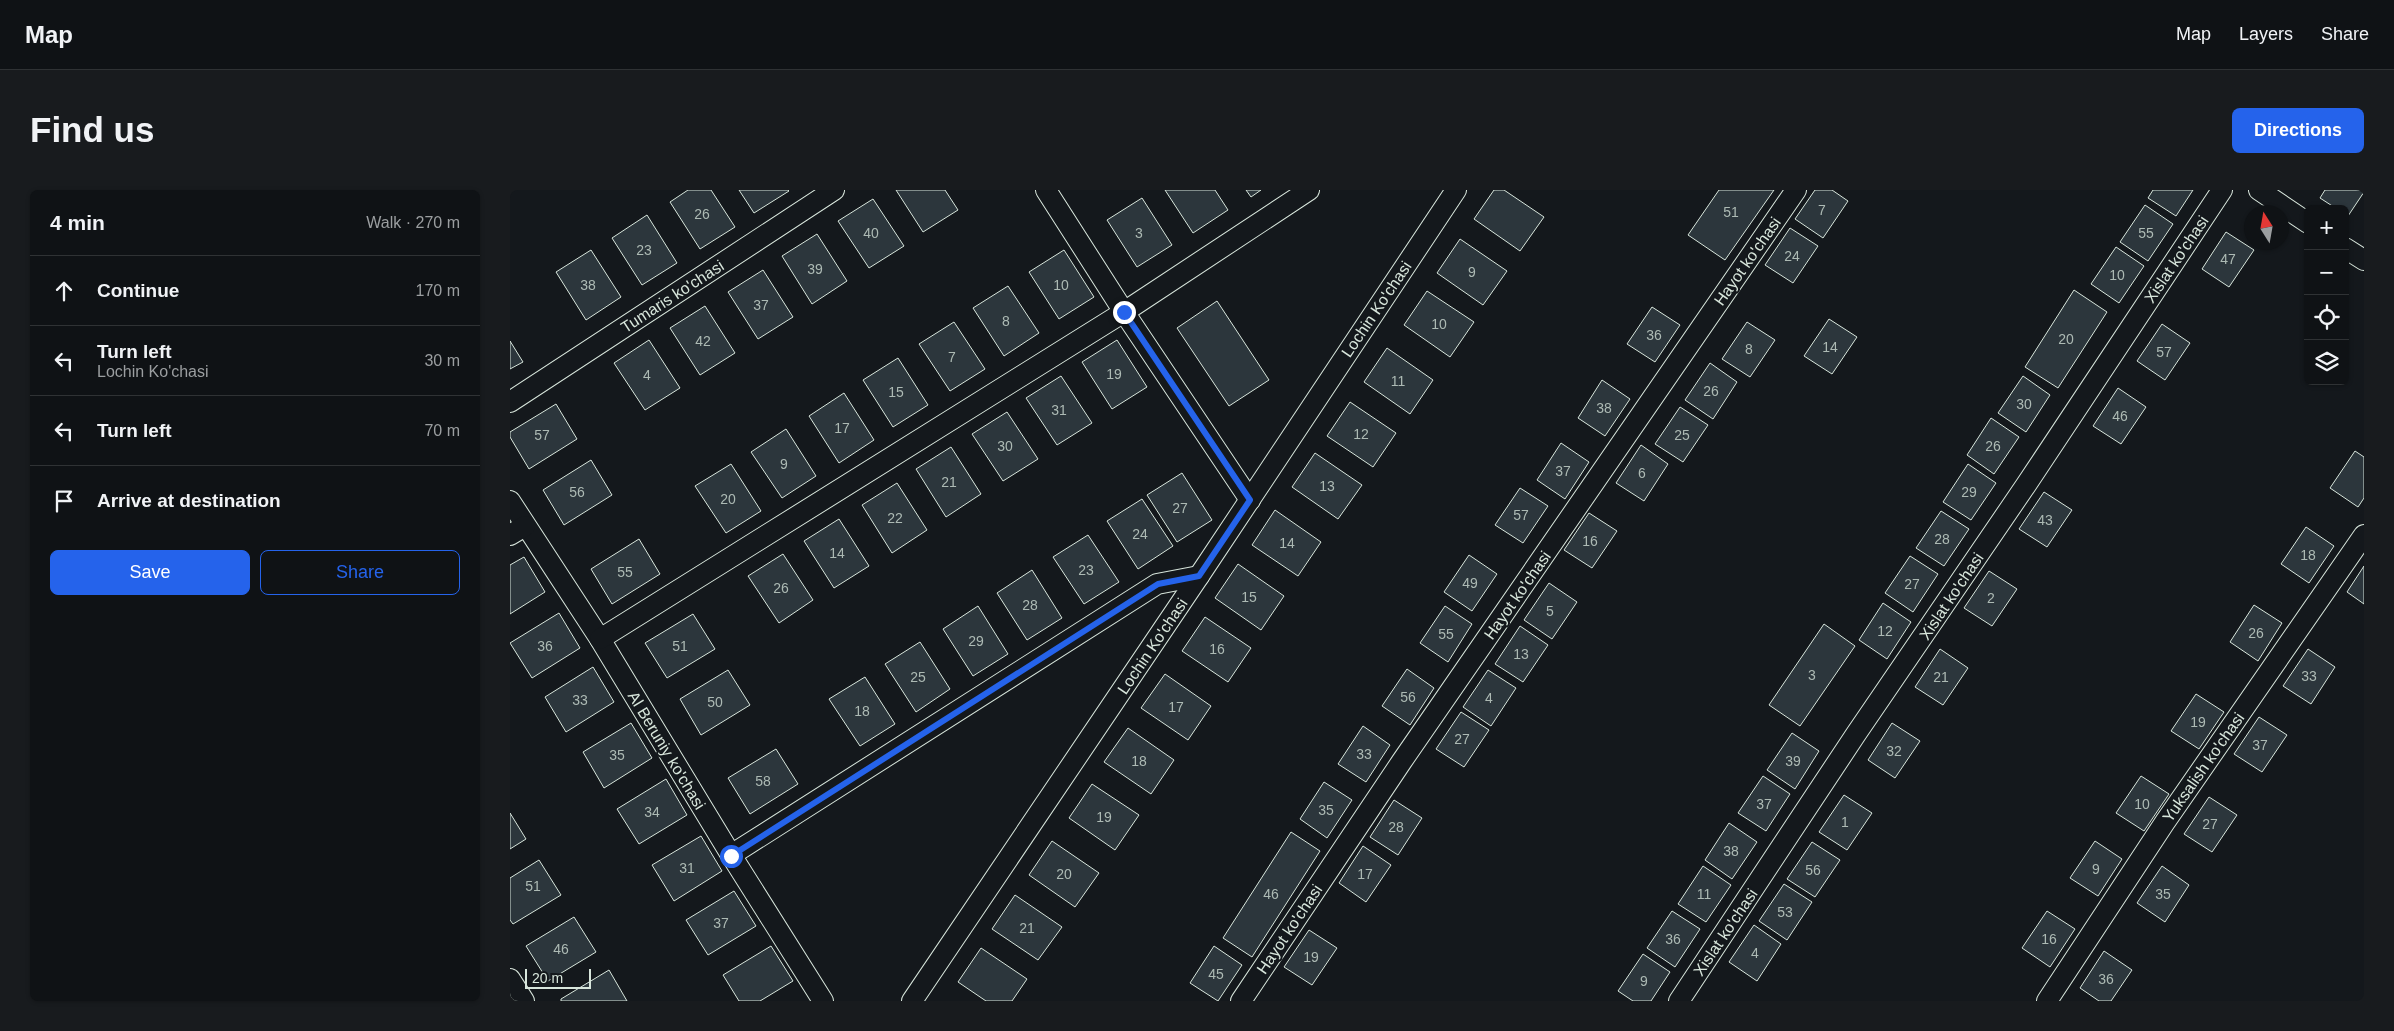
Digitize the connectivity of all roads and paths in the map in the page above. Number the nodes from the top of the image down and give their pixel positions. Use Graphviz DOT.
graph roads {
  1 [pos="834,190"];
  2 [pos="1046,190"];
  3 [pos="1309,190"];
  4 [pos="1456,190"];
  5 [pos="1796,190"];
  6 [pos="2222,190"];
  7 [pos="2266,192"];
  8 [pos="2304,220"];
  9 [pos="2348,250"];
  10 [pos="2364,260"];
  11 [pos="1124,312"];
  12 [pos="510,402"];
  13 [pos="1250,500"];
  14 [pos="510,501"];
  15 [pos="517,531"];
  16 [pos="2364,535"];
  17 [pos="1199,576"];
  18 [pos="600,639"];
  19 [pos="731,856"];
  20 [pos="510,979"];
  21 [pos="524,1001"];
  22 [pos="823,1001"];
  23 [pos="912,1001"];
  24 [pos="1241,1001"];
  25 [pos="1679,1001"];
  26 [pos="2047,1001"];
  1 -- 12 [label="street, Tumaris ko'chasi"];
  2 -- 11 [label="street"];
  3 -- 11 [label="street"];
  4 -- 13 [label="street, Lochin Ko'chasi"];
  5 -- 24 [label="street, Hayot ko'chasi"];
  6 -- 25 [label="street, Xislat ko'chasi"];
  7 -- 8 [label="street"];
  9 -- 10 [label="street"];
  11 -- 13 [label="street"];
  11 -- 18 [label="street"];
  13 -- 17 [label="street, Lochin Ko'chasi"];
  14 -- 15 [label="street, Al Beruniy ko'chasi"];
  15 -- 18 [label="street, Al Beruniy ko'chasi"];
  16 -- 26 [label="street, Yuksalish ko'chasi"];
  17 -- 19 [label="street"];
  17 -- 23 [label="street, Lochin Ko'chasi"];
  18 -- 19 [label="street, Al Beruniy ko'chasi"];
  19 -- 22 [label="street, Al Beruniy ko'chasi"];
  20 -- 21 [label="street"];
}
